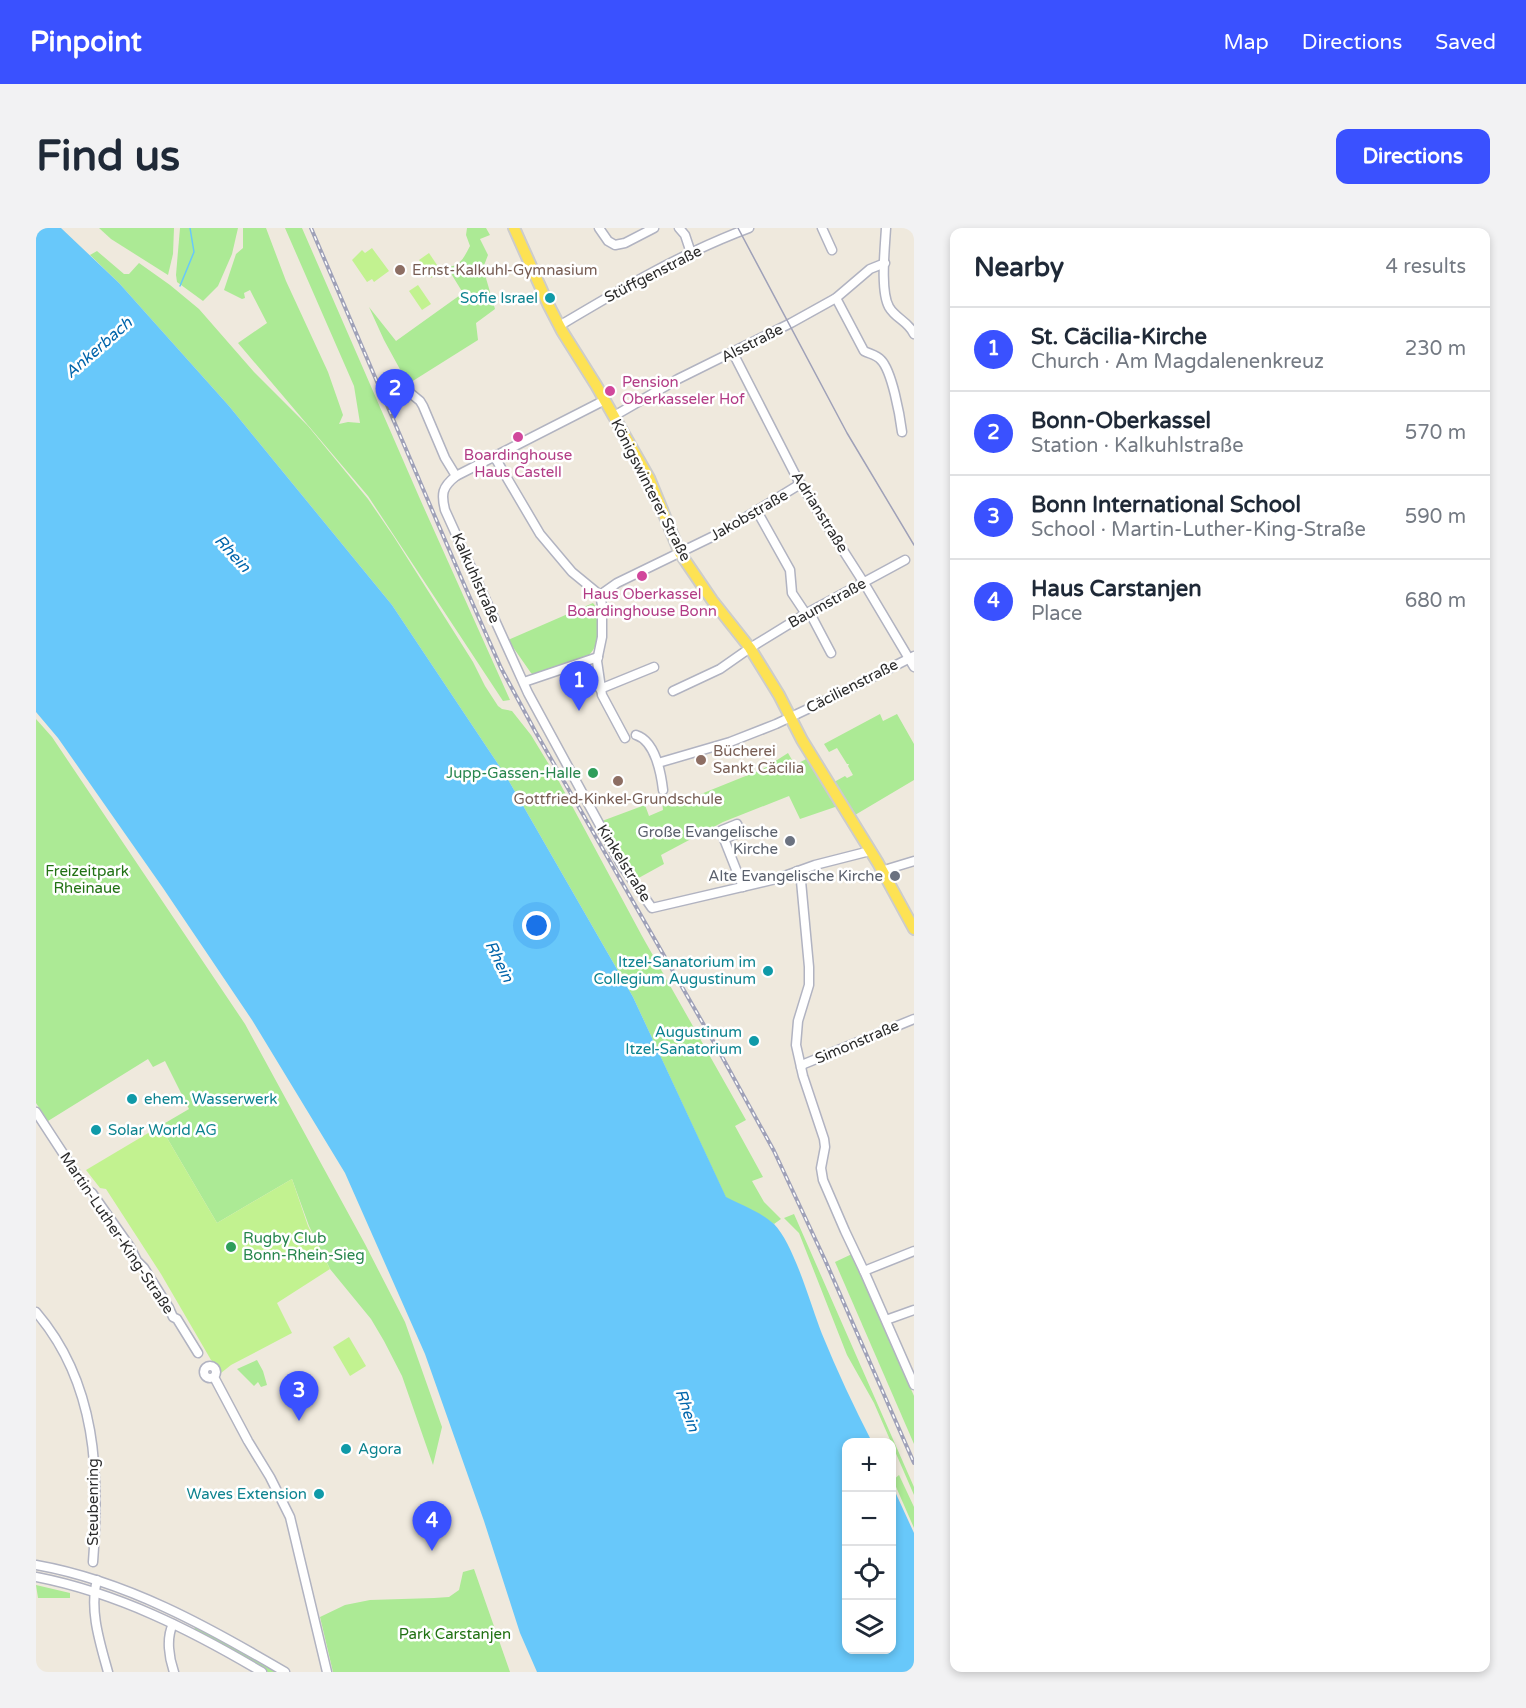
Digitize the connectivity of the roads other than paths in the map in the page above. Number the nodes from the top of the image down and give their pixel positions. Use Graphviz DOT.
graph roads {
  1 [pos="514,228"];
  2 [pos="599,228"];
  3 [pos="654,228"];
  4 [pos="679,228"];
  5 [pos="749,228"];
  6 [pos="822,228"];
  7 [pos="886,228"];
  8 [pos="832,250"];
  9 [pos="691,253"];
  10 [pos="885,263"];
  11 [pos="836,298"];
  12 [pos="559,326"];
  13 [pos="913,328"];
  14 [pos="733,352"];
  15 [pos="399,396"];
  16 [pos="605,400"];
  17 [pos="614,416"];
  18 [pos="902,432"];
  19 [pos="494,456"];
  20 [pos="456,476"];
  21 [pos="802,485"];
  22 [pos="757,511"];
  23 [pos="680,553"];
  24 [pos="905,560"];
  25 [pos="864,583"];
  26 [pos="600,595"];
  27 [pos="807,614"];
  28 [pos="750,648"];
  29 [pos="831,653"];
  30 [pos="598,657"];
  31 [pos="911,657"];
  32 [pos="654,667"];
  33 [pos="914,667"];
  34 [pos="524,682"];
  35 [pos="600,689"];
  36 [pos="673,692"];
  37 [pos="791,717"];
  38 [pos="636,735"];
  39 [pos="625,738"];
  40 [pos="658,763"];
  41 [pos="663,790"];
  42 [pos="724,839"];
  43 [pos="870,850"];
  44 [pos="914,861"];
  45 [pos="797,871"];
  46 [pos="882,871"];
  47 [pos="744,887"];
  48 [pos="914,929"];
  49 [pos="914,1018"];
  50 [pos="801,1067"];
  51 [pos="36,1112"];
  52 [pos="914,1251"];
  53 [pos="864,1271"];
  54 [pos="914,1310"];
  55 [pos="36,1312"];
  56 [pos="886,1320"];
  57 [pos="198,1353"];
  58 [pos="214,1377"];
  59 [pos="914,1385"];
  60 [pos="93,1562"];
  61 [pos="36,1565"];
  62 [pos="36,1577"];
  63 [pos="85,1577"];
  64 [pos="97,1580"];
  65 [pos="82,1588"];
  66 [pos="94,1592"];
  67 [pos="170,1609"];
  68 [pos="185,1616"];
  69 [pos="173,1624"];
  70 [pos="108,1672"];
  71 [pos="174,1672"];
  72 [pos="262,1672"];
  73 [pos="285,1672"];
  74 [pos="327,1672"];
  1 -- 12 [label="main road, Königswinterer Straße"];
  2 -- 3 [label="street"];
  4 -- 9 [label="street"];
  5 -- 9 [label="street, Stüffgenstraße"];
  6 -- 8 [label="street"];
  7 -- 10 [label="street"];
  9 -- 12 [label="street, Stüffgenstraße"];
  10 -- 11 [label="street, Alsstraße"];
  10 -- 13 [label="street"];
  11 -- 14 [label="street, Alsstraße"];
  11 -- 18 [label="street"];
  12 -- 16 [label="main road, Königswinterer Straße"];
  14 -- 17 [label="street, Alsstraße"];
  14 -- 21 [label="street, Adrianstraße"];
  15 -- 20 [label="street"];
  16 -- 17 [label="main road, Königswinterer Straße"];
  16 -- 19 [label="street"];
  17 -- 23 [label="main road, Königswinterer Straße"];
  19 -- 20 [label="street"];
  19 -- 26 [label="street"];
  20 -- 34 [label="street, Kalkuhlstraße"];
  21 -- 22 [label="street, Jakobstraße"];
  21 -- 25 [label="street, Adrianstraße"];
  22 -- 23 [label="street, Jakobstraße"];
  22 -- 27 [label="street"];
  23 -- 26 [label="street, Jakobstraße"];
  23 -- 28 [label="main road, Königswinterer Straße"];
  24 -- 25 [label="street, Baumstraße"];
  25 -- 27 [label="street, Baumstraße"];
  25 -- 31 [label="street, Adrianstraße"];
  26 -- 30 [label="street"];
  27 -- 28 [label="street, Baumstraße"];
  27 -- 29 [label="street"];
  28 -- 36 [label="street, Baumstraße"];
  28 -- 37 [label="main road, Königswinterer Straße"];
  30 -- 34 [label="street"];
  30 -- 35 [label="street"];
  31 -- 33 [label="street, Adrianstraße"];
  31 -- 37 [label="street, Cäcilienstraße"];
  32 -- 35 [label="street"];
  34 -- 47 [label="street, Kinkelstraße"];
  35 -- 39 [label="street"];
  37 -- 40 [label="street, Cäcilienstraße"];
  37 -- 43 [label="main road, Königswinterer Straße"];
  38 -- 40 [label="street"];
  40 -- 41 [label="street"];
  42 -- 47 [label="street"];
  43 -- 45 [label="street, Kinkelstraße"];
  43 -- 46 [label="main road, Königswinterer Straße"];
  44 -- 46 [label="street"];
  45 -- 47 [label="street, Kinkelstraße"];
  45 -- 50 [label="street"];
  46 -- 48 [label="main road, Königswinterer Straße"];
  49 -- 50 [label="street, Simonstraße"];
  50 -- 53 [label="street"];
  51 -- 57 [label="street, Martin-Luther-King-Straße"];
  52 -- 53 [label="street"];
  53 -- 56 [label="street"];
  54 -- 56 [label="street"];
  55 -- 60 [label="street, Steubenring"];
  56 -- 59 [label="street"];
  58 -- 74 [label="street"];
  61 -- 63 [label="street"];
  62 -- 65 [label="street"];
  63 -- 64 [label="street"];
  63 -- 65 [label="street"];
  64 -- 66 [label="street"];
  64 -- 67 [label="street"];
  65 -- 66 [label="street"];
  66 -- 69 [label="street"];
  66 -- 70 [label="street"];
  67 -- 68 [label="street"];
  67 -- 69 [label="street"];
  68 -- 69 [label="street"];
  68 -- 73 [label="street"];
  69 -- 71 [label="street"];
  69 -- 72 [label="street"];
}
